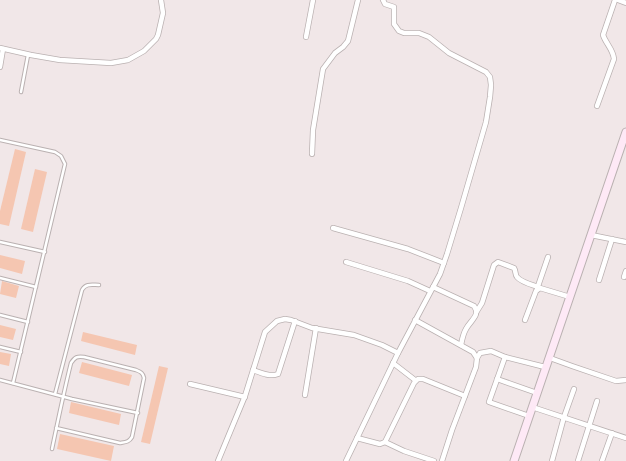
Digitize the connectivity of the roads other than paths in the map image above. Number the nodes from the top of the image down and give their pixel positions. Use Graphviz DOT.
graph roads {
  1 [pos="161,0"];
  2 [pos="313,0"];
  3 [pos="358,0"];
  4 [pos="383,0"];
  5 [pos="616,0"];
  6 [pos="626,3"];
  7 [pos="306,37"];
  8 [pos="2,48"];
  9 [pos="28,55"];
  10 [pos="0,67"];
  11 [pos="21,92"];
  12 [pos="597,106"];
  13 [pos="626,132"];
  14 [pos="0,140"];
  15 [pos="312,154"];
  16 [pos="333,228"];
  17 [pos="591,235"];
  18 [pos="612,239"];
  19 [pos="0,242"];
  20 [pos="626,242"];
  21 [pos="45,252"];
  22 [pos="548,257"];
  23 [pos="346,262"];
  24 [pos="444,263"];
  25 [pos="626,271"];
  26 [pos="624,277"];
  27 [pos="0,278"];
  28 [pos="598,280"];
  29 [pos="99,285"];
  30 [pos="36,288"];
  31 [pos="538,288"];
  32 [pos="431,289"];
  33 [pos="570,298"];
  34 [pos="477,311"];
  35 [pos="0,315"];
  36 [pos="415,320"];
  37 [pos="526,320"];
  38 [pos="28,322"];
  39 [pos="295,322"];
  40 [pos="316,328"];
  41 [pos="461,345"];
  42 [pos="0,347"];
  43 [pos="20,352"];
  44 [pos="398,353"];
  45 [pos="505,357"];
  46 [pos="478,358"];
  47 [pos="550,358"];
  48 [pos="393,363"];
  49 [pos="545,367"];
  50 [pos="253,370"];
  51 [pos="497,379"];
  52 [pos="0,380"];
  53 [pos="415,380"];
  54 [pos="626,380"];
  55 [pos="13,383"];
  56 [pos="190,384"];
  57 [pos="574,390"];
  58 [pos="537,393"];
  59 [pos="55,394"];
  60 [pos="305,395"];
  61 [pos="63,396"];
  62 [pos="465,396"];
  63 [pos="245,397"];
  64 [pos="598,401"];
  65 [pos="532,406"];
  66 [pos="138,412"];
  67 [pos="529,416"];
  68 [pos="564,417"];
  69 [pos="589,426"];
  70 [pos="56,428"];
  71 [pos="612,434"];
  72 [pos="357,438"];
  73 [pos="626,438"];
  74 [pos="385,442"];
  75 [pos="52,448"];
  76 [pos="218,461"];
  77 [pos="346,461"];
  78 [pos="434,461"];
  79 [pos="442,461"];
  80 [pos="514,461"];
  81 [pos="552,461"];
  82 [pos="578,461"];
  83 [pos="602,461"];
  1 -- 9 [label="street"];
  2 -- 7 [label="street"];
  3 -- 15 [label="street"];
  4 -- 24 [label="street"];
  5 -- 6 [label="street"];
  5 -- 12 [label="street"];
  8 -- 9 [label="street"];
  8 -- 10 [label="street"];
  9 -- 11 [label="lane"];
  13 -- 17 [label="street"];
  14 -- 21 [label="lane"];
  16 -- 24 [label="street"];
  17 -- 18 [label="street"];
  17 -- 33 [label="street"];
  18 -- 20 [label="street"];
  18 -- 28 [label="street"];
  19 -- 21 [label="lane"];
  21 -- 30 [label="lane"];
  22 -- 31 [label="street"];
  23 -- 32 [label="street"];
  24 -- 32 [label="street"];
  25 -- 26 [label="street"];
  27 -- 30 [label="lane"];
  29 -- 59 [label="lane"];
  30 -- 38 [label="lane"];
  31 -- 33 [label="street"];
  31 -- 34 [label="street"];
  31 -- 37 [label="street"];
  32 -- 34 [label="street"];
  32 -- 36 [label="street"];
  33 -- 47 [label="street"];
  34 -- 41 [label="street"];
  35 -- 38 [label="lane"];
  36 -- 41 [label="street"];
  36 -- 44 [label="street"];
  38 -- 43 [label="lane"];
  39 -- 40 [label="street"];
  39 -- 50 [label="street"];
  39 -- 50 [label="street"];
  40 -- 44 [label="street"];
  40 -- 60 [label="street"];
  41 -- 46 [label="street"];
  42 -- 43 [label="lane"];
  43 -- 55 [label="lane"];
  44 -- 48 [label="street"];
  45 -- 46 [label="street"];
  45 -- 49 [label="street"];
  45 -- 51 [label="street"];
  46 -- 62 [label="street"];
  47 -- 49 [label="street"];
  47 -- 54 [label="street"];
  48 -- 53 [label="street"];
  48 -- 72 [label="street"];
  49 -- 58 [label="street"];
  50 -- 63 [label="street"];
  51 -- 58 [label="street"];
  51 -- 67 [label="street"];
  52 -- 55 [label="lane"];
  53 -- 62 [label="street"];
  53 -- 74 [label="street"];
  55 -- 59 [label="lane"];
  56 -- 63 [label="street"];
  57 -- 68 [label="street"];
  58 -- 65 [label="street"];
  59 -- 61 [label="lane"];
  61 -- 66 [label="lane"];
  61 -- 66 [label="lane"];
  61 -- 70 [label="lane"];
  62 -- 79 [label="street"];
  63 -- 76 [label="street"];
  64 -- 69 [label="street"];
  65 -- 67 [label="street"];
  65 -- 68 [label="street"];
  66 -- 70 [label="lane"];
  67 -- 80 [label="street"];
  68 -- 69 [label="street"];
  68 -- 81 [label="street"];
  69 -- 71 [label="street"];
  69 -- 82 [label="street"];
  70 -- 75 [label="lane"];
  71 -- 73 [label="street"];
  71 -- 83 [label="street"];
  72 -- 74 [label="street"];
  72 -- 77 [label="street"];
  74 -- 78 [label="street"];
}
